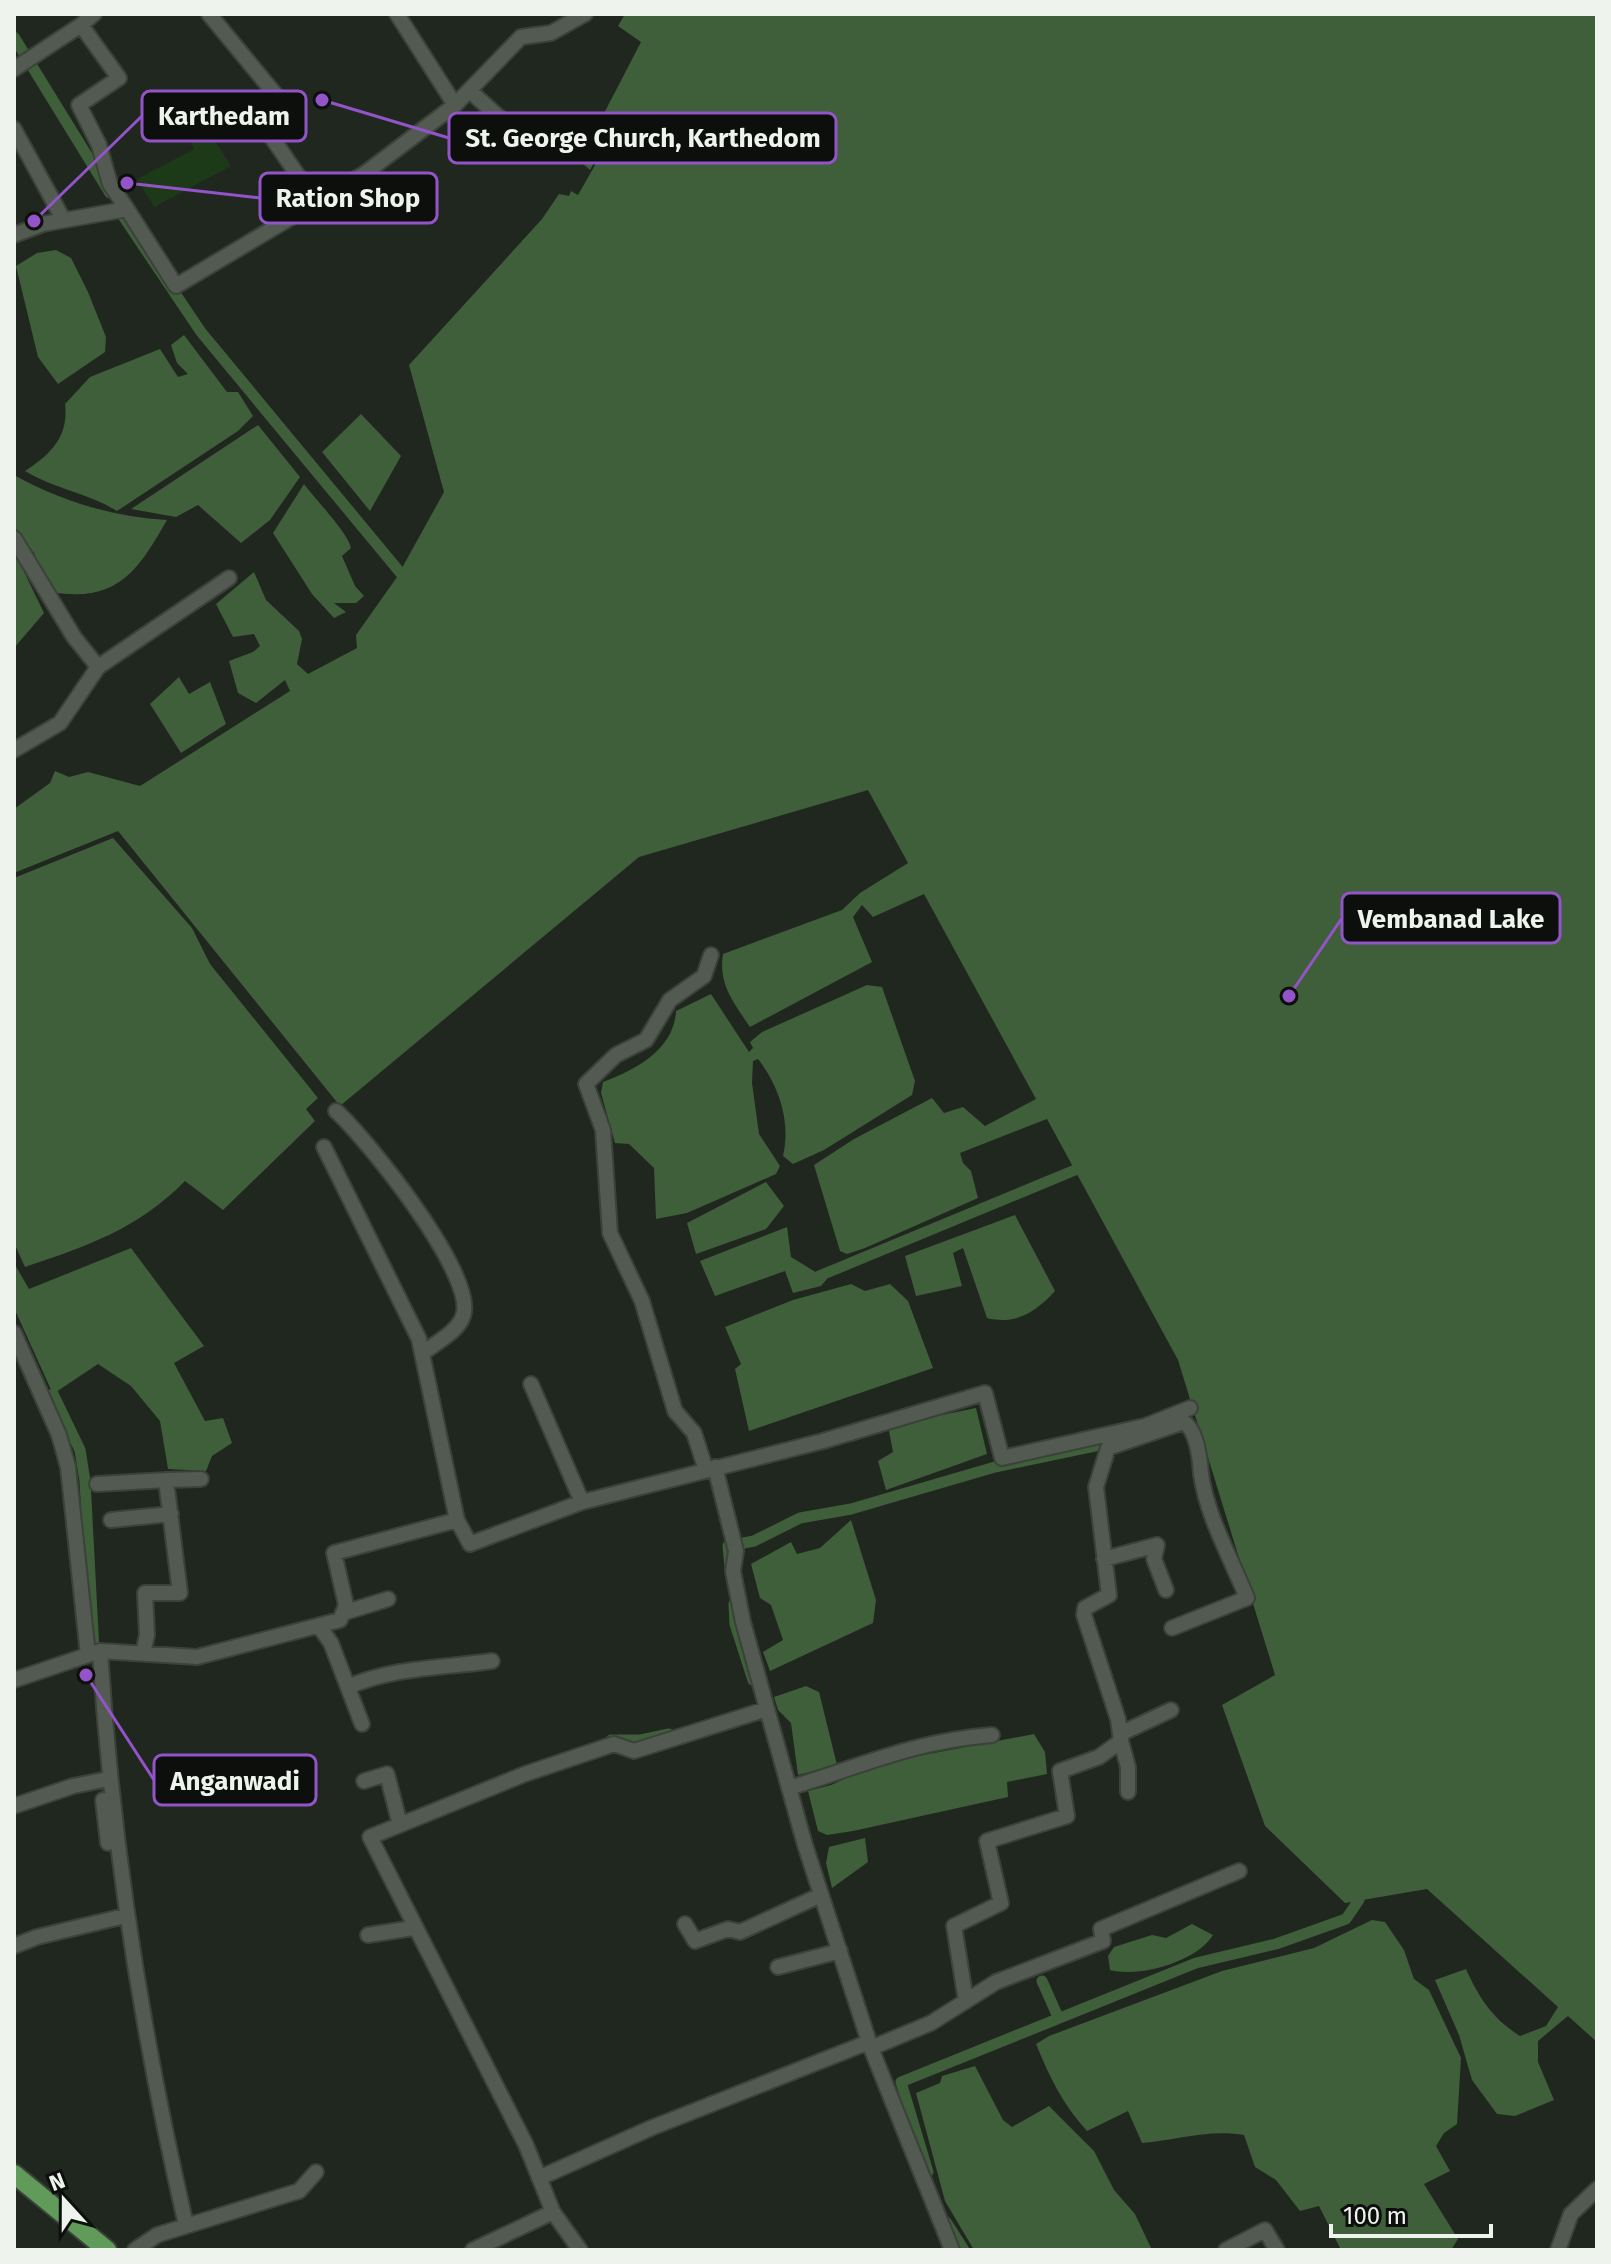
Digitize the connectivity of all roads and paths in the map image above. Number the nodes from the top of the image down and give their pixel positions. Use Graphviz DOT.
graph roads {
  1 [pos="94,14"];
  2 [pos="209,14"];
  3 [pos="397,14"];
  4 [pos="585,14"];
  5 [pos="81,25"];
  6 [pos="23,64"];
  7 [pos="470,91"];
  8 [pos="455,105"];
  9 [pos="501,119"];
  10 [pos="14,129"];
  11 [pos="316,202"];
  12 [pos="127,209"];
  13 [pos="63,219"];
  14 [pos="14,235"];
  15 [pos="14,538"];
  16 [pos="229,578"];
  17 [pos="98,667"];
  18 [pos="14,750"];
  19 [pos="711,955"];
  20 [pos="336,1111"];
  21 [pos="324,1147"];
  22 [pos="14,1333"];
  23 [pos="423,1353"];
  24 [pos="531,1384"];
  25 [pos="1190,1408"];
  26 [pos="1093,1438"];
  27 [pos="1101,1468"];
  28 [pos="710,1469"];
  29 [pos="201,1479"];
  30 [pos="166,1480"];
  31 [pos="97,1484"];
  32 [pos="582,1502"];
  33 [pos="171,1514"];
  34 [pos="111,1520"];
  35 [pos="457,1520"];
  36 [pos="1104,1559"];
  37 [pos="1166,1590"];
  38 [pos="388,1599"];
  39 [pos="343,1613"];
  40 [pos="319,1626"];
  41 [pos="1172,1628"];
  42 [pos="94,1653"];
  43 [pos="143,1653"];
  44 [pos="492,1661"];
  45 [pos="14,1680"];
  46 [pos="348,1687"];
  47 [pos="767,1709"];
  48 [pos="1171,1710"];
  49 [pos="362,1724"];
  50 [pos="992,1735"];
  51 [pos="1121,1737"];
  52 [pos="104,1780"];
  53 [pos="364,1781"];
  54 [pos="789,1788"];
  55 [pos="1128,1792"];
  56 [pos="14,1806"];
  57 [pos="400,1825"];
  58 [pos="108,1843"];
  59 [pos="1239,1871"];
  60 [pos="821,1895"];
  61 [pos="125,1916"];
  62 [pos="685,1924"];
  63 [pos="413,1928"];
  64 [pos="368,1935"];
  65 [pos="14,1946"];
  66 [pos="840,1951"];
  67 [pos="778,1967"];
  68 [pos="966,2001"];
  69 [pos="870,2045"];
  70 [pos="316,2172"];
  71 [pos="14,2174"];
  72 [pos="539,2178"];
  73 [pos="1597,2189"];
  74 [pos="553,2212"];
  75 [pos="186,2225"];
  76 [pos="107,2250"];
  77 [pos="135,2250"];
  78 [pos="473,2250"];
  79 [pos="580,2250"];
  80 [pos="952,2250"];
  81 [pos="1226,2250"];
  82 [pos="1277,2250"];
  83 [pos="1558,2250"];
  1 -- 5 [label="street"];
  2 -- 11 [label="street"];
  3 -- 8 [label="street"];
  4 -- 7 [label="street"];
  5 -- 6 [label="street"];
  5 -- 12 [label="street"];
  7 -- 8 [label="street"];
  7 -- 9 [label="street"];
  8 -- 11 [label="street"];
  10 -- 13 [label="street"];
  11 -- 12 [label="street"];
  12 -- 13 [label="street"];
  13 -- 14 [label="street"];
  15 -- 17 [label="street"];
  16 -- 17 [label="street"];
  17 -- 18 [label="street"];
  19 -- 28 [label="street"];
  20 -- 23 [label="street"];
  21 -- 23 [label="street"];
  22 -- 42 [label="street"];
  23 -- 35 [label="street"];
  24 -- 32 [label="street"];
  25 -- 26 [label="street"];
  26 -- 27 [label="street"];
  26 -- 28 [label="street"];
  27 -- 36 [label="street"];
  27 -- 41 [label="street"];
  28 -- 32 [label="street"];
  28 -- 47 [label="street"];
  29 -- 30 [label="street"];
  30 -- 31 [label="street"];
  30 -- 33 [label="street"];
  32 -- 35 [label="street"];
  33 -- 34 [label="street"];
  33 -- 43 [label="street"];
  35 -- 39 [label="street"];
  36 -- 37 [label="street"];
  36 -- 51 [label="street"];
  38 -- 39 [label="street"];
  39 -- 40 [label="street"];
  40 -- 43 [label="street"];
  40 -- 46 [label="street"];
  42 -- 43 [label="street"];
  42 -- 45 [label="street"];
  42 -- 52 [label="street"];
  44 -- 46 [label="street"];
  46 -- 49 [label="street"];
  47 -- 54 [label="street"];
  47 -- 57 [label="street"];
  48 -- 51 [label="street"];
  50 -- 54 [label="street"];
  51 -- 55 [label="street"];
  51 -- 68 [label="street"];
  52 -- 56 [label="street"];
  52 -- 58 [label="street"];
  52 -- 61 [label="street"];
  53 -- 57 [label="street"];
  54 -- 60 [label="street"];
  57 -- 63 [label="street"];
  59 -- 68 [label="street"];
  60 -- 62 [label="street"];
  60 -- 66 [label="street"];
  61 -- 65 [label="street"];
  61 -- 75 [label="street"];
  63 -- 64 [label="street"];
  63 -- 72 [label="street"];
  66 -- 67 [label="street"];
  66 -- 69 [label="street"];
  68 -- 69 [label="street"];
  69 -- 72 [label="street"];
  69 -- 80 [label="street"];
  70 -- 75 [label="street"];
  71 -- 76 [label="main road"];
  72 -- 74 [label="street"];
  73 -- 83 [label="street"];
  74 -- 78 [label="street"];
  74 -- 79 [label="street"];
  75 -- 77 [label="street"];
  81 -- 82 [label="street"];
}
